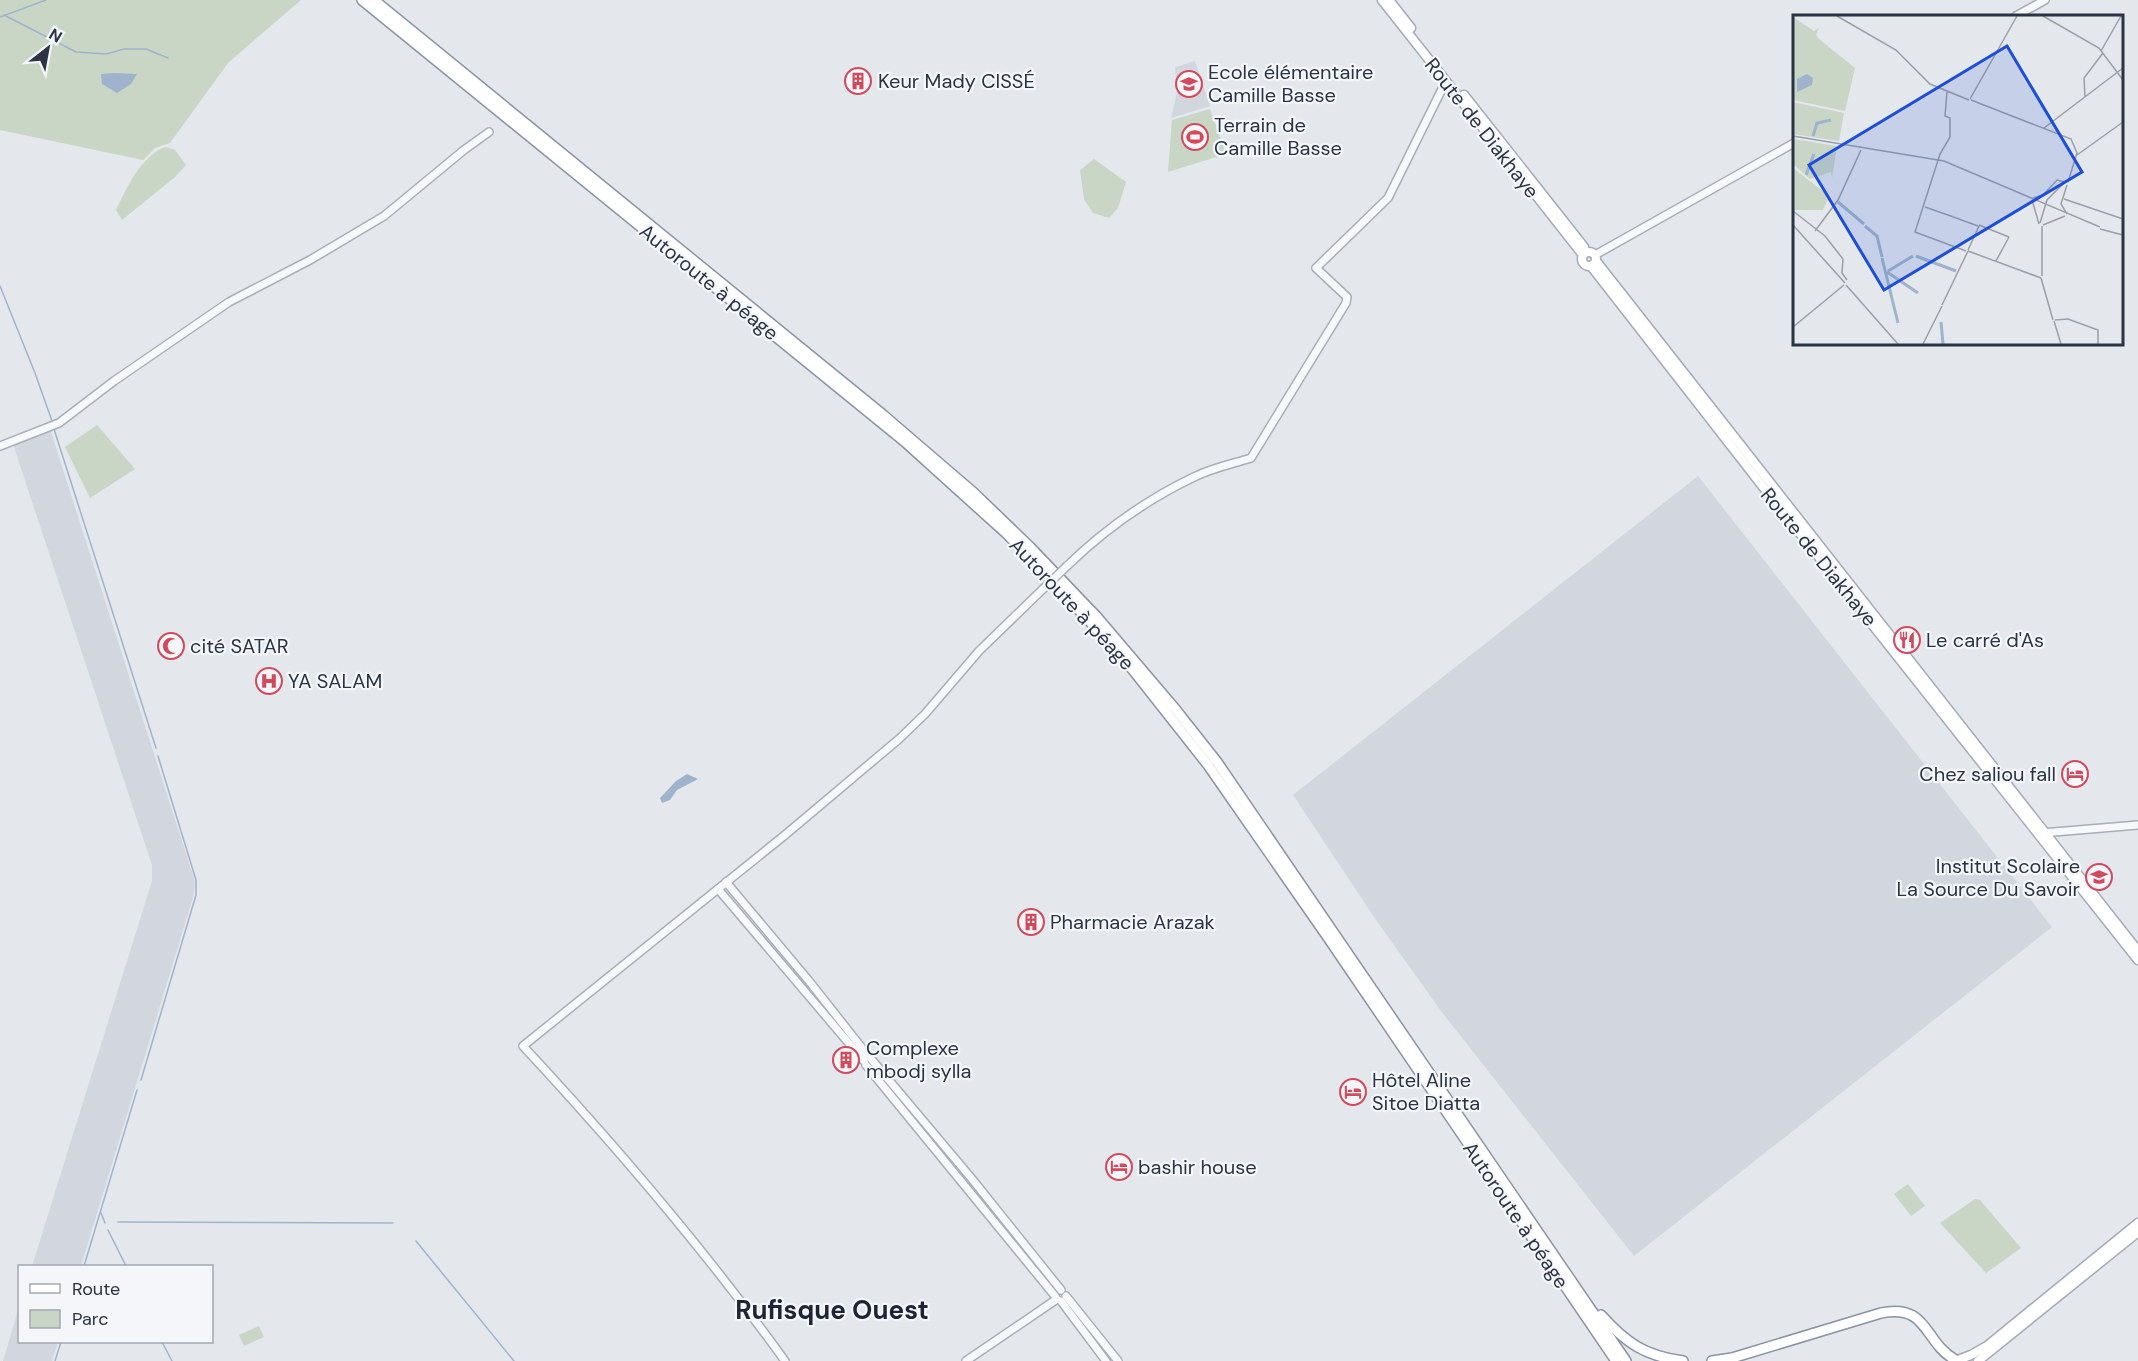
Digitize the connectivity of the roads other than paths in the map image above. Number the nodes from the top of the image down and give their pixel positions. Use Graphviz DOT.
graph roads {
  1 [pos="363,0"];
  2 [pos="374,0"];
  3 [pos="1382,0"];
  4 [pos="1389,0"];
  5 [pos="2045,0"];
  6 [pos="2018,15"];
  7 [pos="1446,81"];
  8 [pos="489,132"];
  9 [pos="1793,144"];
  10 [pos="1591,258"];
  11 [pos="0,446"];
  12 [pos="2138,825"];
  13 [pos="2068,832"];
  14 [pos="2041,834"];
  15 [pos="2053,848"];
  16 [pos="726,882"];
  17 [pos="718,889"];
  18 [pos="762,925"];
  19 [pos="754,931"];
  20 [pos="776,942"];
  21 [pos="769,949"];
  22 [pos="2138,951"];
  23 [pos="2138,960"];
  24 [pos="830,1007"];
  25 [pos="821,1012"];
  26 [pos="868,1061"];
  27 [pos="932,1131"];
  28 [pos="925,1137"];
  29 [pos="2138,1223"];
  30 [pos="2138,1232"];
  31 [pos="1576,1287"];
  32 [pos="1060,1296"];
  33 [pos="1578,1305"];
  34 [pos="1954,1360"];
  35 [pos="785,1361"];
  36 [pos="966,1361"];
  37 [pos="1106,1361"];
  38 [pos="1118,1361"];
  39 [pos="1607,1361"];
  40 [pos="1616,1361"];
  41 [pos="1626,1361"];
  42 [pos="1683,1361"];
  43 [pos="1712,1361"];
  44 [pos="1978,1361"];
  1 -- 33 [label="highway, Autoroute à péage"];
  2 -- 31 [label="highway"];
  3 -- 7 [label="main road, Route de Diakhaye"];
  4 -- 10 [label="main road, Route de Diakhaye"];
  5 -- 6 [label="street"];
  7 -- 10 [label="main road, Route de Diakhaye"];
  7 -- 16 [label="street, bridge"];
  8 -- 11 [label="street"];
  9 -- 10 [label="street"];
  10 -- 14 [label="main road, Route de Diakhaye"];
  12 -- 13 [label="street"];
  13 -- 14 [label="street"];
  13 -- 15 [label="street"];
  14 -- 15 [label="main road, Route de Diakhaye"];
  15 -- 22 [label="main road, Route de Diakhaye"];
  15 -- 23 [label="main road, Route de Diakhaye"];
  16 -- 17 [label="street"];
  16 -- 18 [label="street"];
  17 -- 19 [label="street"];
  17 -- 35 [label="street"];
  18 -- 19 [label="street"];
  18 -- 20 [label="street"];
  19 -- 21 [label="street"];
  20 -- 21 [label="street"];
  20 -- 24 [label="street"];
  21 -- 25 [label="street"];
  24 -- 25 [label="street"];
  24 -- 26 [label="street"];
  25 -- 26 [label="street"];
  26 -- 27 [label="street"];
  26 -- 28 [label="street"];
  27 -- 28 [label="street"];
  27 -- 32 [label="street"];
  28 -- 32 [label="street"];
  29 -- 34 [label="main road"];
  30 -- 44 [label="main road"];
  31 -- 41 [label="highway"];
  31 -- 42 [label="highway"];
  32 -- 36 [label="street"];
  32 -- 37 [label="street"];
  32 -- 38 [label="street"];
  33 -- 39 [label="highway"];
  33 -- 40 [label="highway, Autoroute à péage"];
  34 -- 43 [label="highway"];
}
